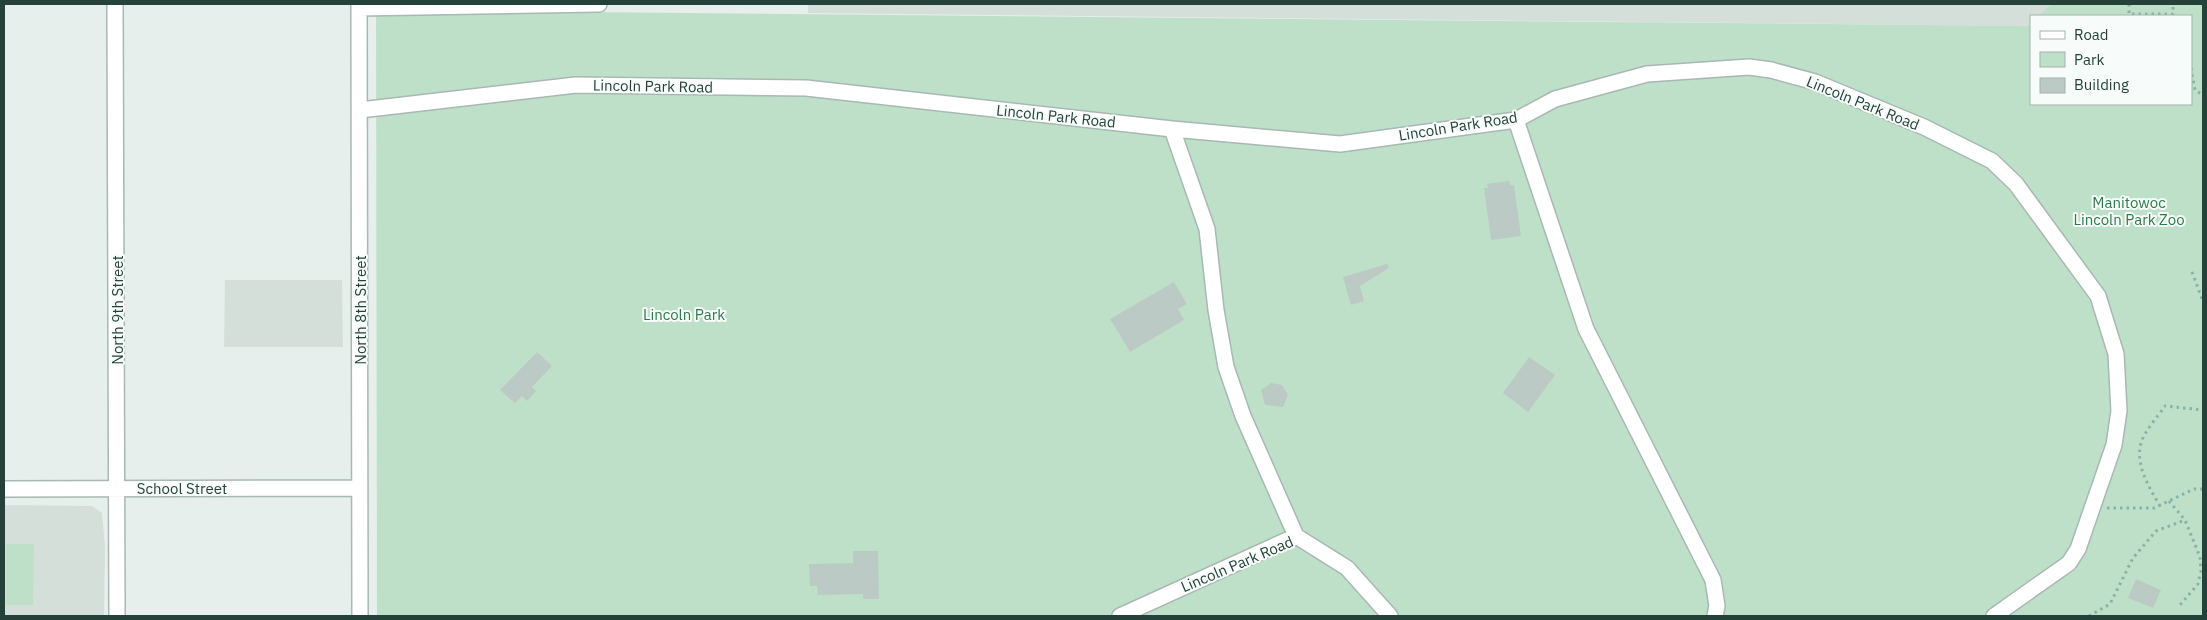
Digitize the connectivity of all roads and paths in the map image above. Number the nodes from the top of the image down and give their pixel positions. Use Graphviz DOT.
graph roads {
  1 [pos="115,4"];
  2 [pos="599,4"];
  3 [pos="2129,4"];
  4 [pos="2173,4"];
  5 [pos="359,6"];
  6 [pos="2142,15"];
  7 [pos="2164,15"];
  8 [pos="2192,74"];
  9 [pos="2203,96"];
  10 [pos="360,110"];
  11 [pos="1516,120"];
  12 [pos="1172,128"];
  13 [pos="2192,272"];
  14 [pos="2203,298"];
  15 [pos="2203,410"];
  16 [pos="118,488"];
  17 [pos="360,488"];
  18 [pos="4,489"];
  19 [pos="2203,489"];
  20 [pos="2168,501"];
  21 [pos="2160,506"];
  22 [pos="2094,508"];
  23 [pos="2185,520"];
  24 [pos="1296,536"];
  25 [pos="2180,605"];
  26 [pos="117,616"];
  27 [pos="360,616"];
  28 [pos="1120,616"];
  29 [pos="1390,616"];
  30 [pos="1715,616"];
  31 [pos="1994,616"];
  32 [pos="2089,616"];
  1 -- 16 [label="street, North 9th Street"];
  2 -- 5 [label="street"];
  3 -- 6 [label="path"];
  4 -- 7 [label="path"];
  5 -- 10 [label="street, North 8th Street"];
  8 -- 9 [label="path"];
  10 -- 12 [label="street, Lincoln Park Road"];
  10 -- 17 [label="street, North 8th Street"];
  11 -- 12 [label="street, Lincoln Park Road"];
  11 -- 22 [label="street, Lincoln Park Road"];
  11 -- 30 [label="street"];
  12 -- 24 [label="street"];
  13 -- 14 [label="path"];
  15 -- 21 [label="path"];
  16 -- 17 [label="street, School Street"];
  16 -- 18 [label="street, School Street"];
  16 -- 26 [label="street, North 9th Street"];
  17 -- 27 [label="street, North 8th Street"];
  19 -- 20 [label="path"];
  20 -- 21 [label="path"];
  20 -- 23 [label="path"];
  21 -- 22 [label="path"];
  22 -- 31 [label="street, Lincoln Park Road"];
  23 -- 25 [label="path"];
  23 -- 32 [label="path"];
  24 -- 28 [label="street, Lincoln Park Road"];
  24 -- 29 [label="street, Lincoln Park Road"];
}
